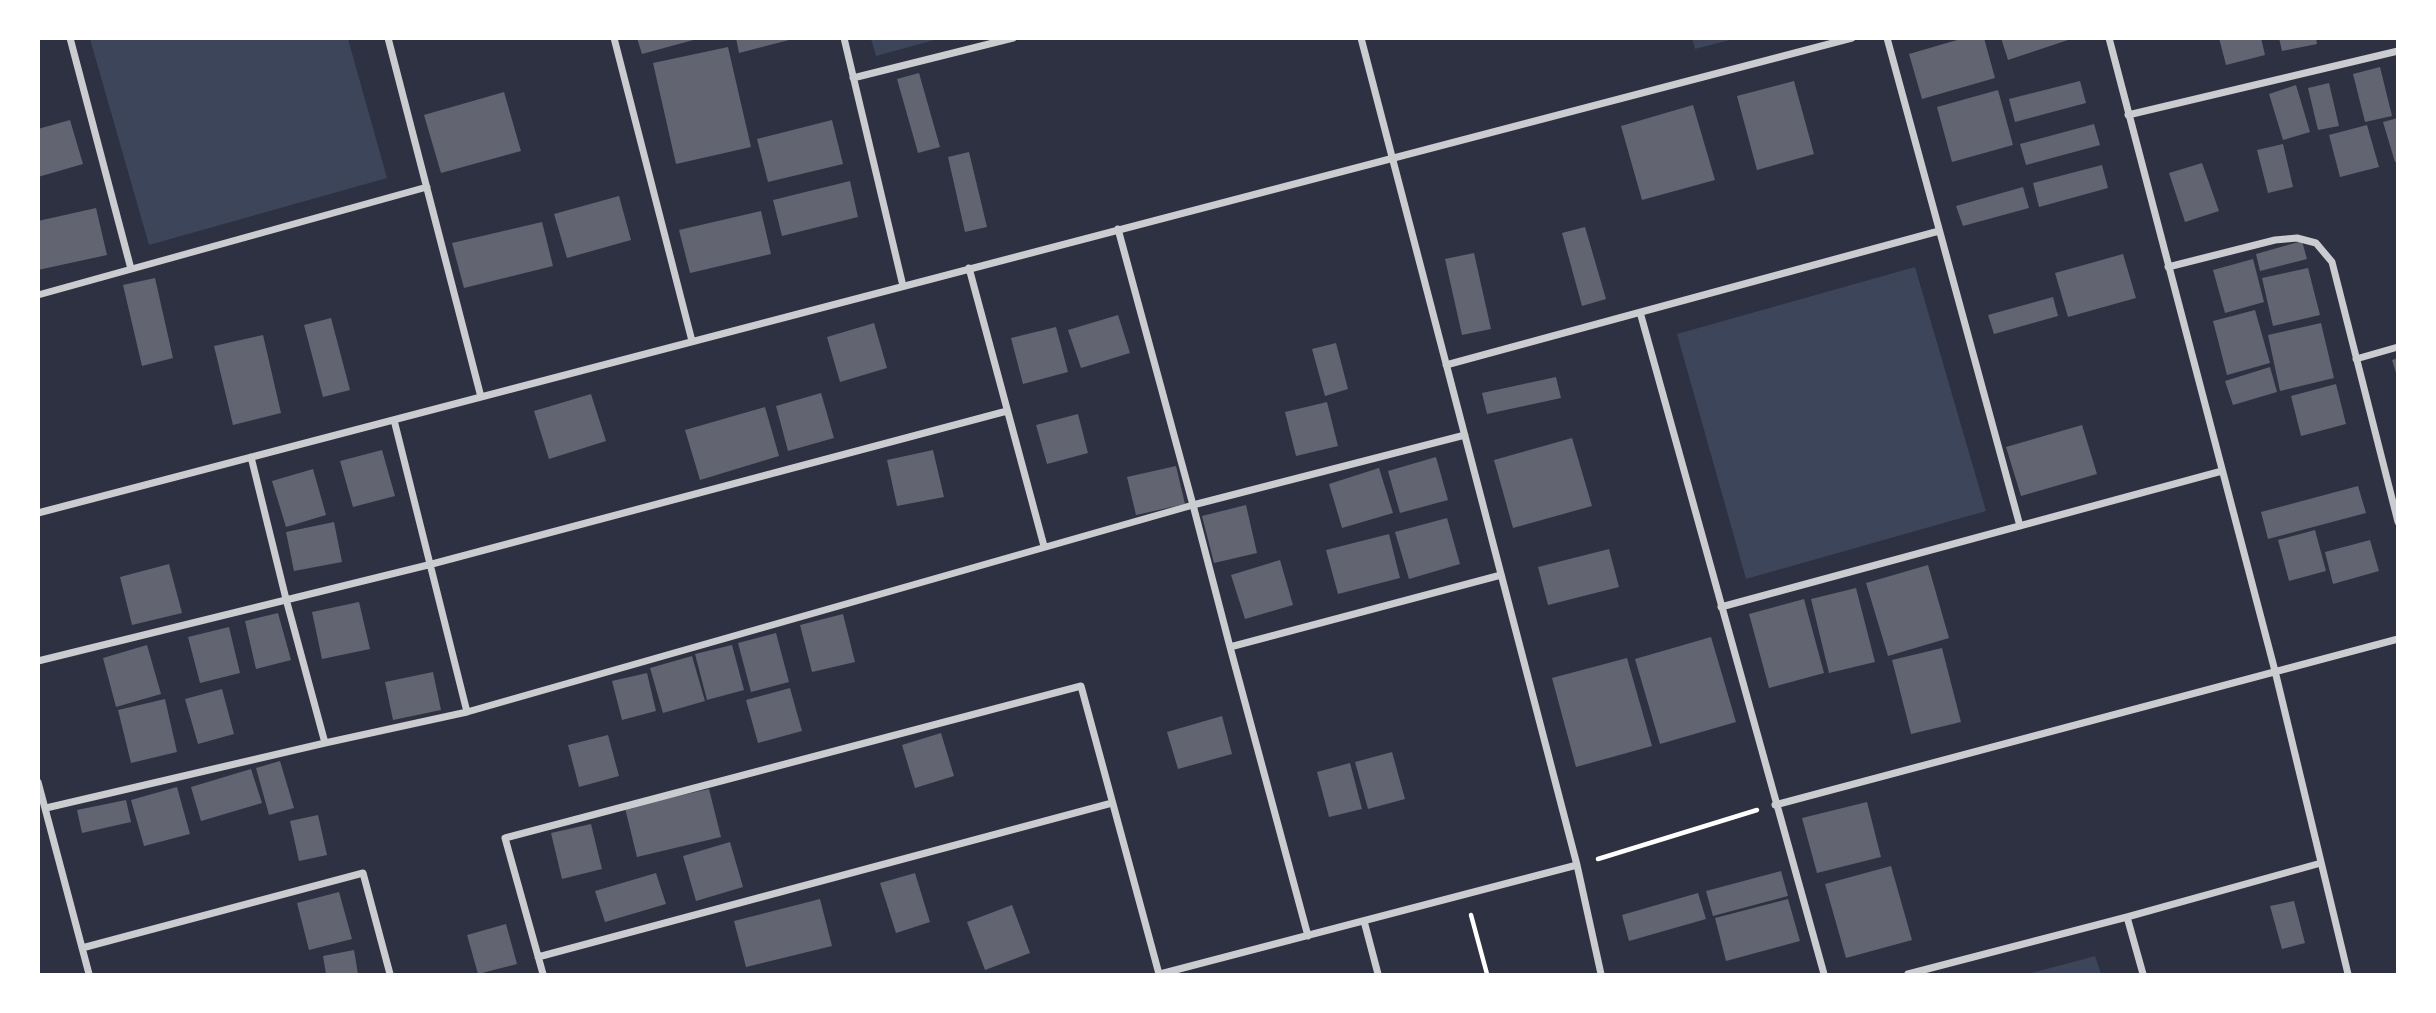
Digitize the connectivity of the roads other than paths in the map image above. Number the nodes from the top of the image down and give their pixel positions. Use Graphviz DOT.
graph roads {
  1 [pos="70,38"];
  2 [pos="388,38"];
  3 [pos="614,38"];
  4 [pos="844,38"];
  5 [pos="1013,38"];
  6 [pos="1360,38"];
  7 [pos="1852,38"];
  8 [pos="1887,38"];
  9 [pos="2109,38"];
  10 [pos="2398,51"];
  11 [pos="853,78"];
  12 [pos="2128,115"];
  13 [pos="1392,158"];
  14 [pos="427,187"];
  15 [pos="1118,229"];
  16 [pos="1939,231"];
  17 [pos="2168,267"];
  18 [pos="969,268"];
  19 [pos="131,269"];
  20 [pos="903,286"];
  21 [pos="38,295"];
  22 [pos="1640,312"];
  23 [pos="692,341"];
  24 [pos="2398,347"];
  25 [pos="2356,359"];
  26 [pos="1446,365"];
  27 [pos="481,397"];
  28 [pos="1007,411"];
  29 [pos="394,419"];
  30 [pos="1465,435"];
  31 [pos="251,457"];
  32 [pos="2222,471"];
  33 [pos="2398,486"];
  34 [pos="2389,488"];
  35 [pos="1193,505"];
  36 [pos="38,513"];
  37 [pos="2398,522"];
  38 [pos="2020,526"];
  39 [pos="1044,546"];
  40 [pos="432,564"];
  41 [pos="1501,575"];
  42 [pos="286,599"];
  43 [pos="1721,607"];
  44 [pos="2398,639"];
  45 [pos="1230,647"];
  46 [pos="38,661"];
  47 [pos="2275,671"];
  48 [pos="467,712"];
  49 [pos="325,743"];
  50 [pos="38,782"];
  51 [pos="1112,803"];
  52 [pos="1775,804"];
  53 [pos="46,808"];
  54 [pos="2320,863"];
  55 [pos="1577,865"];
  56 [pos="2127,917"];
  57 [pos="1364,920"];
  58 [pos="1308,936"];
  59 [pos="82,948"];
  60 [pos="538,957"];
  61 [pos="89,975"];
  62 [pos="390,975"];
  63 [pos="542,975"];
  64 [pos="1159,975"];
  65 [pos="1378,975"];
  66 [pos="1601,975"];
  67 [pos="1824,975"];
  68 [pos="1908,975"];
  69 [pos="2143,975"];
  70 [pos="2348,975"];
  1 -- 19 [label="street"];
  2 -- 14 [label="street"];
  3 -- 23 [label="street"];
  4 -- 11 [label="street"];
  5 -- 11 [label="street"];
  6 -- 13 [label="street"];
  7 -- 13 [label="street"];
  8 -- 16 [label="street"];
  9 -- 12 [label="street"];
  10 -- 12 [label="street"];
  11 -- 20 [label="street"];
  12 -- 17 [label="street"];
  13 -- 15 [label="street"];
  13 -- 26 [label="street"];
  14 -- 19 [label="street"];
  14 -- 27 [label="street"];
  15 -- 18 [label="street"];
  15 -- 35 [label="street"];
  16 -- 22 [label="street"];
  16 -- 38 [label="street"];
  17 -- 25 [label="street"];
  17 -- 32 [label="street"];
  18 -- 20 [label="street"];
  18 -- 28 [label="street"];
  19 -- 21 [label="street"];
  20 -- 23 [label="street"];
  22 -- 26 [label="street"];
  22 -- 43 [label="street"];
  23 -- 27 [label="street"];
  24 -- 25 [label="street"];
  25 -- 34 [label="street"];
  26 -- 30 [label="street"];
  27 -- 29 [label="street"];
  28 -- 39 [label="street"];
  28 -- 40 [label="street"];
  29 -- 31 [label="street"];
  29 -- 40 [label="street"];
  30 -- 35 [label="street"];
  30 -- 41 [label="street"];
  31 -- 36 [label="street"];
  31 -- 42 [label="street"];
  32 -- 38 [label="street"];
  32 -- 47 [label="street"];
  33 -- 34 [label="street"];
  34 -- 37 [label="street"];
  35 -- 39 [label="street"];
  35 -- 45 [label="street"];
  38 -- 43 [label="street"];
  39 -- 48 [label="street"];
  40 -- 42 [label="street"];
  40 -- 48 [label="street"];
  41 -- 45 [label="street"];
  41 -- 55 [label="street"];
  42 -- 46 [label="street"];
  42 -- 49 [label="street"];
  43 -- 52 [label="street"];
  44 -- 47 [label="street"];
  45 -- 58 [label="street"];
  47 -- 52 [label="street"];
  47 -- 54 [label="street"];
  48 -- 49 [label="street"];
  49 -- 53 [label="street"];
  50 -- 53 [label="street"];
  51 -- 60 [label="street"];
  51 -- 60 [label="street"];
  51 -- 64 [label="street"];
  52 -- 67 [label="street"];
  53 -- 59 [label="street"];
  54 -- 56 [label="street"];
  54 -- 70 [label="street"];
  55 -- 57 [label="street"];
  55 -- 66 [label="street"];
  56 -- 68 [label="street"];
  56 -- 69 [label="street"];
  57 -- 58 [label="street"];
  57 -- 65 [label="street"];
  58 -- 64 [label="street"];
  59 -- 61 [label="street"];
  59 -- 62 [label="street"];
  60 -- 63 [label="street"];
}
